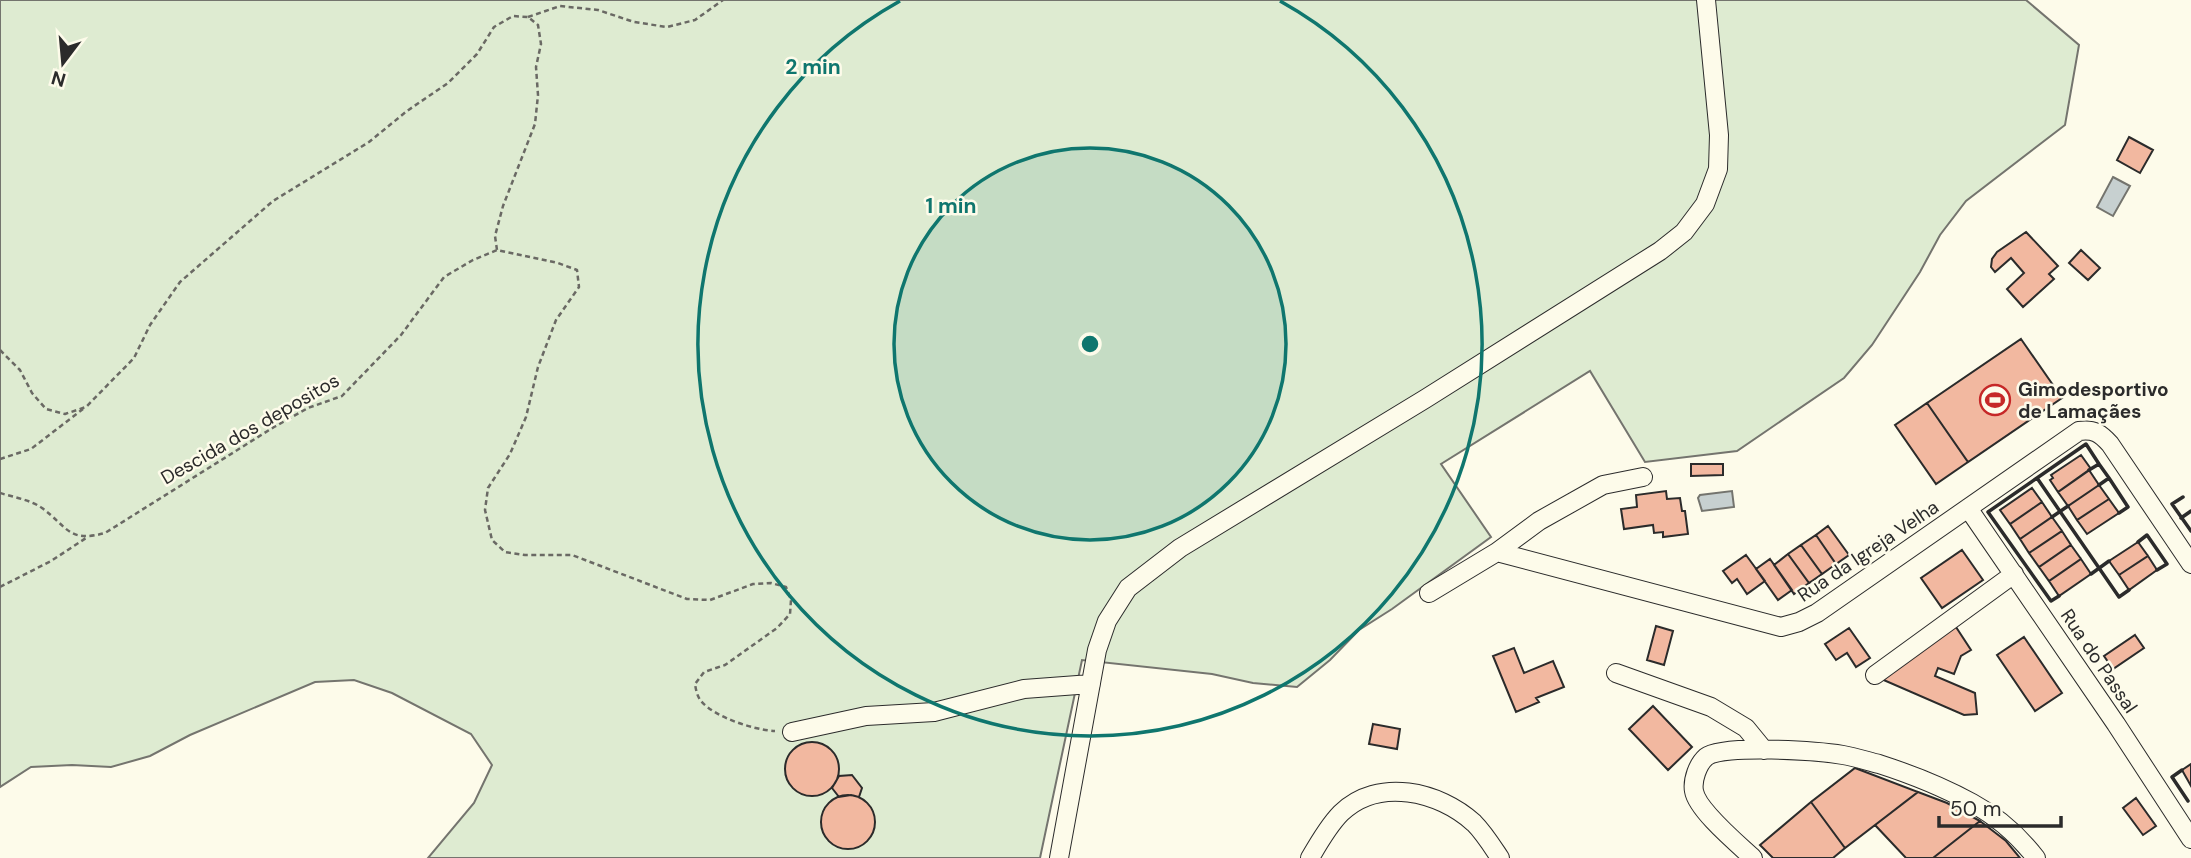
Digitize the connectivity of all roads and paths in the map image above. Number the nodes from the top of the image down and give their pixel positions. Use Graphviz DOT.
graph roads {
  1 [pos="723,0"];
  2 [pos="1706,0"];
  3 [pos="528,17"];
  4 [pos="497,250"];
  5 [pos="0,350"];
  6 [pos="86,407"];
  7 [pos="0,459"];
  8 [pos="1643,477"];
  9 [pos="0,493"];
  10 [pos="1968,509"];
  11 [pos="86,538"];
  12 [pos="1497,552"];
  13 [pos="2191,564"];
  14 [pos="2014,574"];
  15 [pos="0,587"];
  16 [pos="1429,593"];
  17 [pos="1616,673"];
  18 [pos="1875,675"];
  19 [pos="1091,684"];
  20 [pos="792,732"];
  21 [pos="1764,750"];
  22 [pos="2191,839"];
  23 [pos="1059,858"];
  24 [pos="1310,858"];
  25 [pos="1500,858"];
  26 [pos="1753,858"];
  27 [pos="2036,858"];
  1 -- 3 [label="path"];
  2 -- 19 [label="street"];
  3 -- 4 [label="path"];
  3 -- 6 [label="path"];
  4 -- 11 [label="path, Descida dos depositos"];
  4 -- 20 [label="path"];
  5 -- 6 [label="path"];
  6 -- 7 [label="path"];
  8 -- 12 [label="street"];
  9 -- 11 [label="path"];
  10 -- 12 [label="street, Rua da Igreja Velha"];
  10 -- 13 [label="street, Rua da Igreja Velha"];
  10 -- 14 [label="street, Rua do Passal"];
  11 -- 15 [label="path, Descida dos depositos"];
  12 -- 16 [label="street"];
  14 -- 18 [label="street"];
  14 -- 22 [label="street, Rua do Passal"];
  17 -- 21 [label="street"];
  19 -- 20 [label="street"];
  19 -- 23 [label="street"];
  21 -- 26 [label="street"];
  21 -- 27 [label="street"];
  24 -- 25 [label="street"];
}
